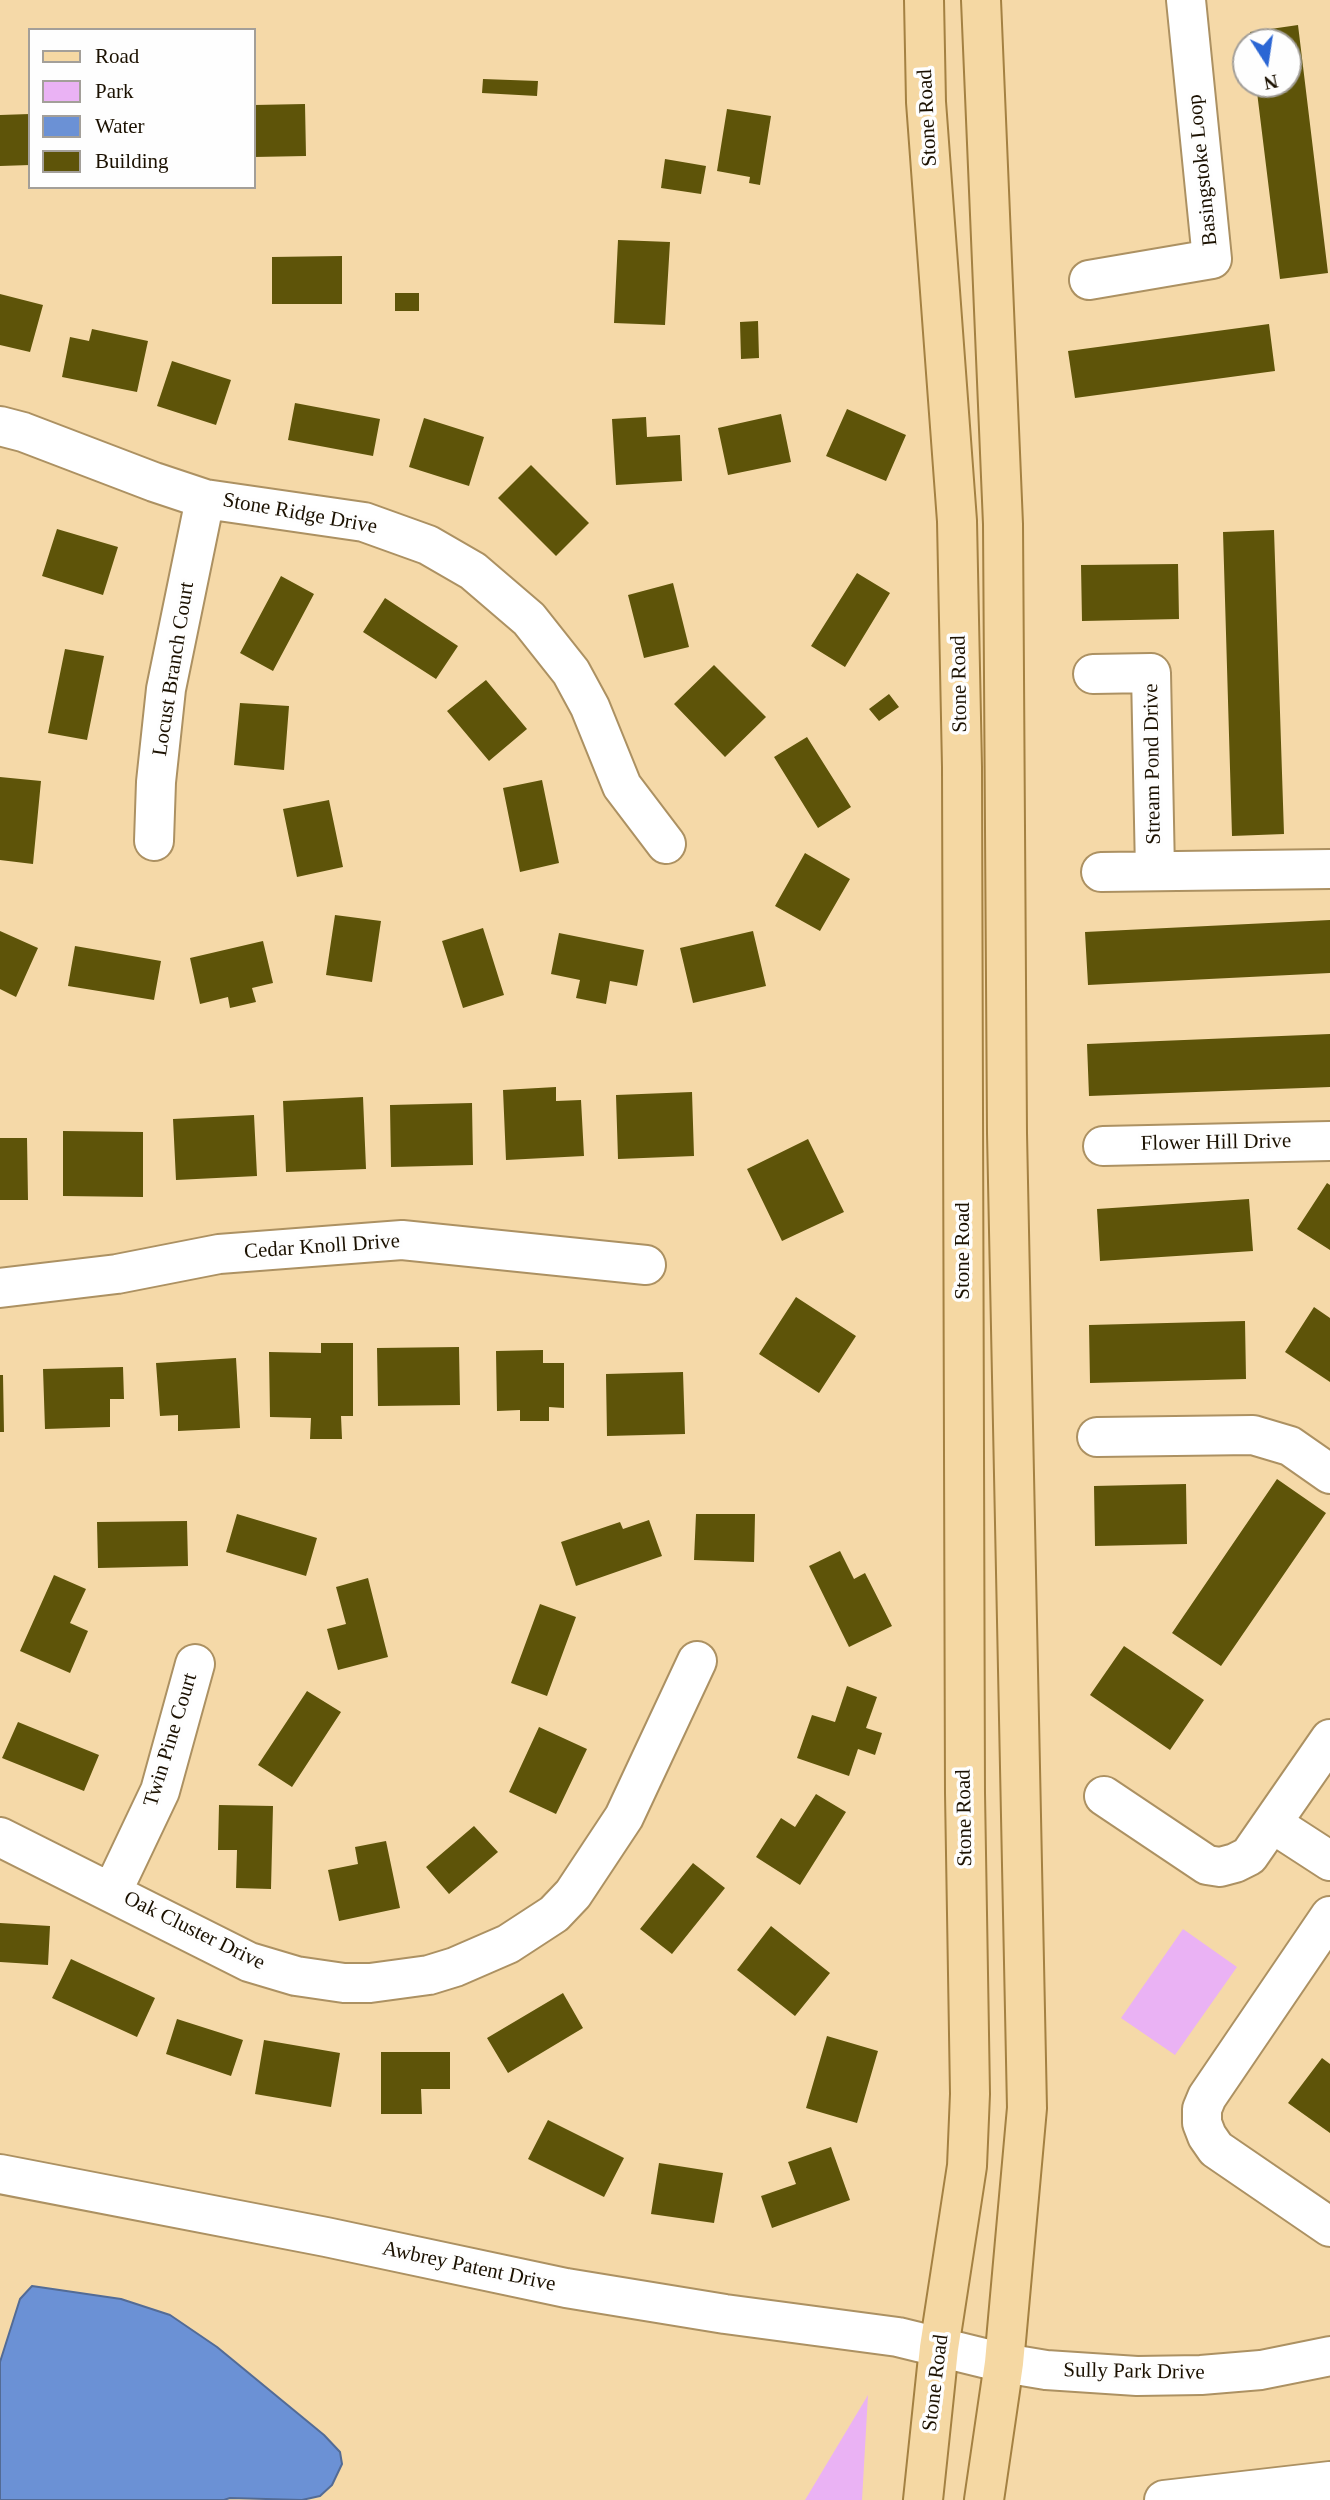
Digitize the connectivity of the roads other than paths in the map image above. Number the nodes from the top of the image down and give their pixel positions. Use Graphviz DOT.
graph roads {
  1 [pos="924,0"];
  2 [pos="981,0"];
  3 [pos="1186,0"];
  4 [pos="1089,279"];
  5 [pos="0,426"];
  6 [pos="205,499"];
  7 [pos="1093,674"];
  8 [pos="154,841"];
  9 [pos="666,844"];
  10 [pos="1330,869"];
  11 [pos="1155,871"];
  12 [pos="1101,872"];
  13 [pos="1330,1141"];
  14 [pos="1103,1146"];
  15 [pos="646,1265"];
  16 [pos="0,1288"];
  17 [pos="1097,1437"];
  18 [pos="1330,1474"];
  19 [pos="697,1661"];
  20 [pos="195,1664"];
  21 [pos="1330,1739"];
  22 [pos="1104,1796"];
  23 [pos="1273,1825"];
  24 [pos="0,1837"];
  25 [pos="1330,1861"];
  26 [pos="112,1892"];
  27 [pos="1330,1916"];
  28 [pos="0,2175"];
  29 [pos="1330,2227"];
  30 [pos="939,2348"];
  31 [pos="1330,2356"];
  32 [pos="1004,2362"];
  33 [pos="1330,2481"];
  34 [pos="923,2500"];
  35 [pos="984,2500"];
  36 [pos="1164,2500"];
  1 -- 30 [label="main road, Stone Road"];
  2 -- 32 [label="main road"];
  3 -- 4 [label="street, Basingstoke Loop"];
  5 -- 6 [label="street, Stone Ridge Drive"];
  6 -- 8 [label="street, Locust Branch Court"];
  6 -- 9 [label="street, Stone Ridge Drive"];
  7 -- 11 [label="street, Stream Pond Drive"];
  10 -- 11 [label="street, Stream Pond Drive"];
  11 -- 12 [label="street, Stream Pond Drive"];
  13 -- 14 [label="street, Flower Hill Drive"];
  15 -- 16 [label="street, Cedar Knoll Drive"];
  17 -- 18 [label="street"];
  19 -- 26 [label="street, Oak Cluster Drive"];
  20 -- 26 [label="street, Twin Pine Court"];
  21 -- 23 [label="street"];
  22 -- 23 [label="street"];
  23 -- 25 [label="street"];
  24 -- 26 [label="street, Oak Cluster Drive"];
  27 -- 29 [label="street"];
  28 -- 30 [label="street, Awbrey Patent Drive"];
  30 -- 32 [label="street, Sully Park Drive"];
  30 -- 34 [label="main road, Stone Road"];
  31 -- 32 [label="street, Sully Park Drive"];
  32 -- 35 [label="main road"];
  33 -- 36 [label="street"];
}
